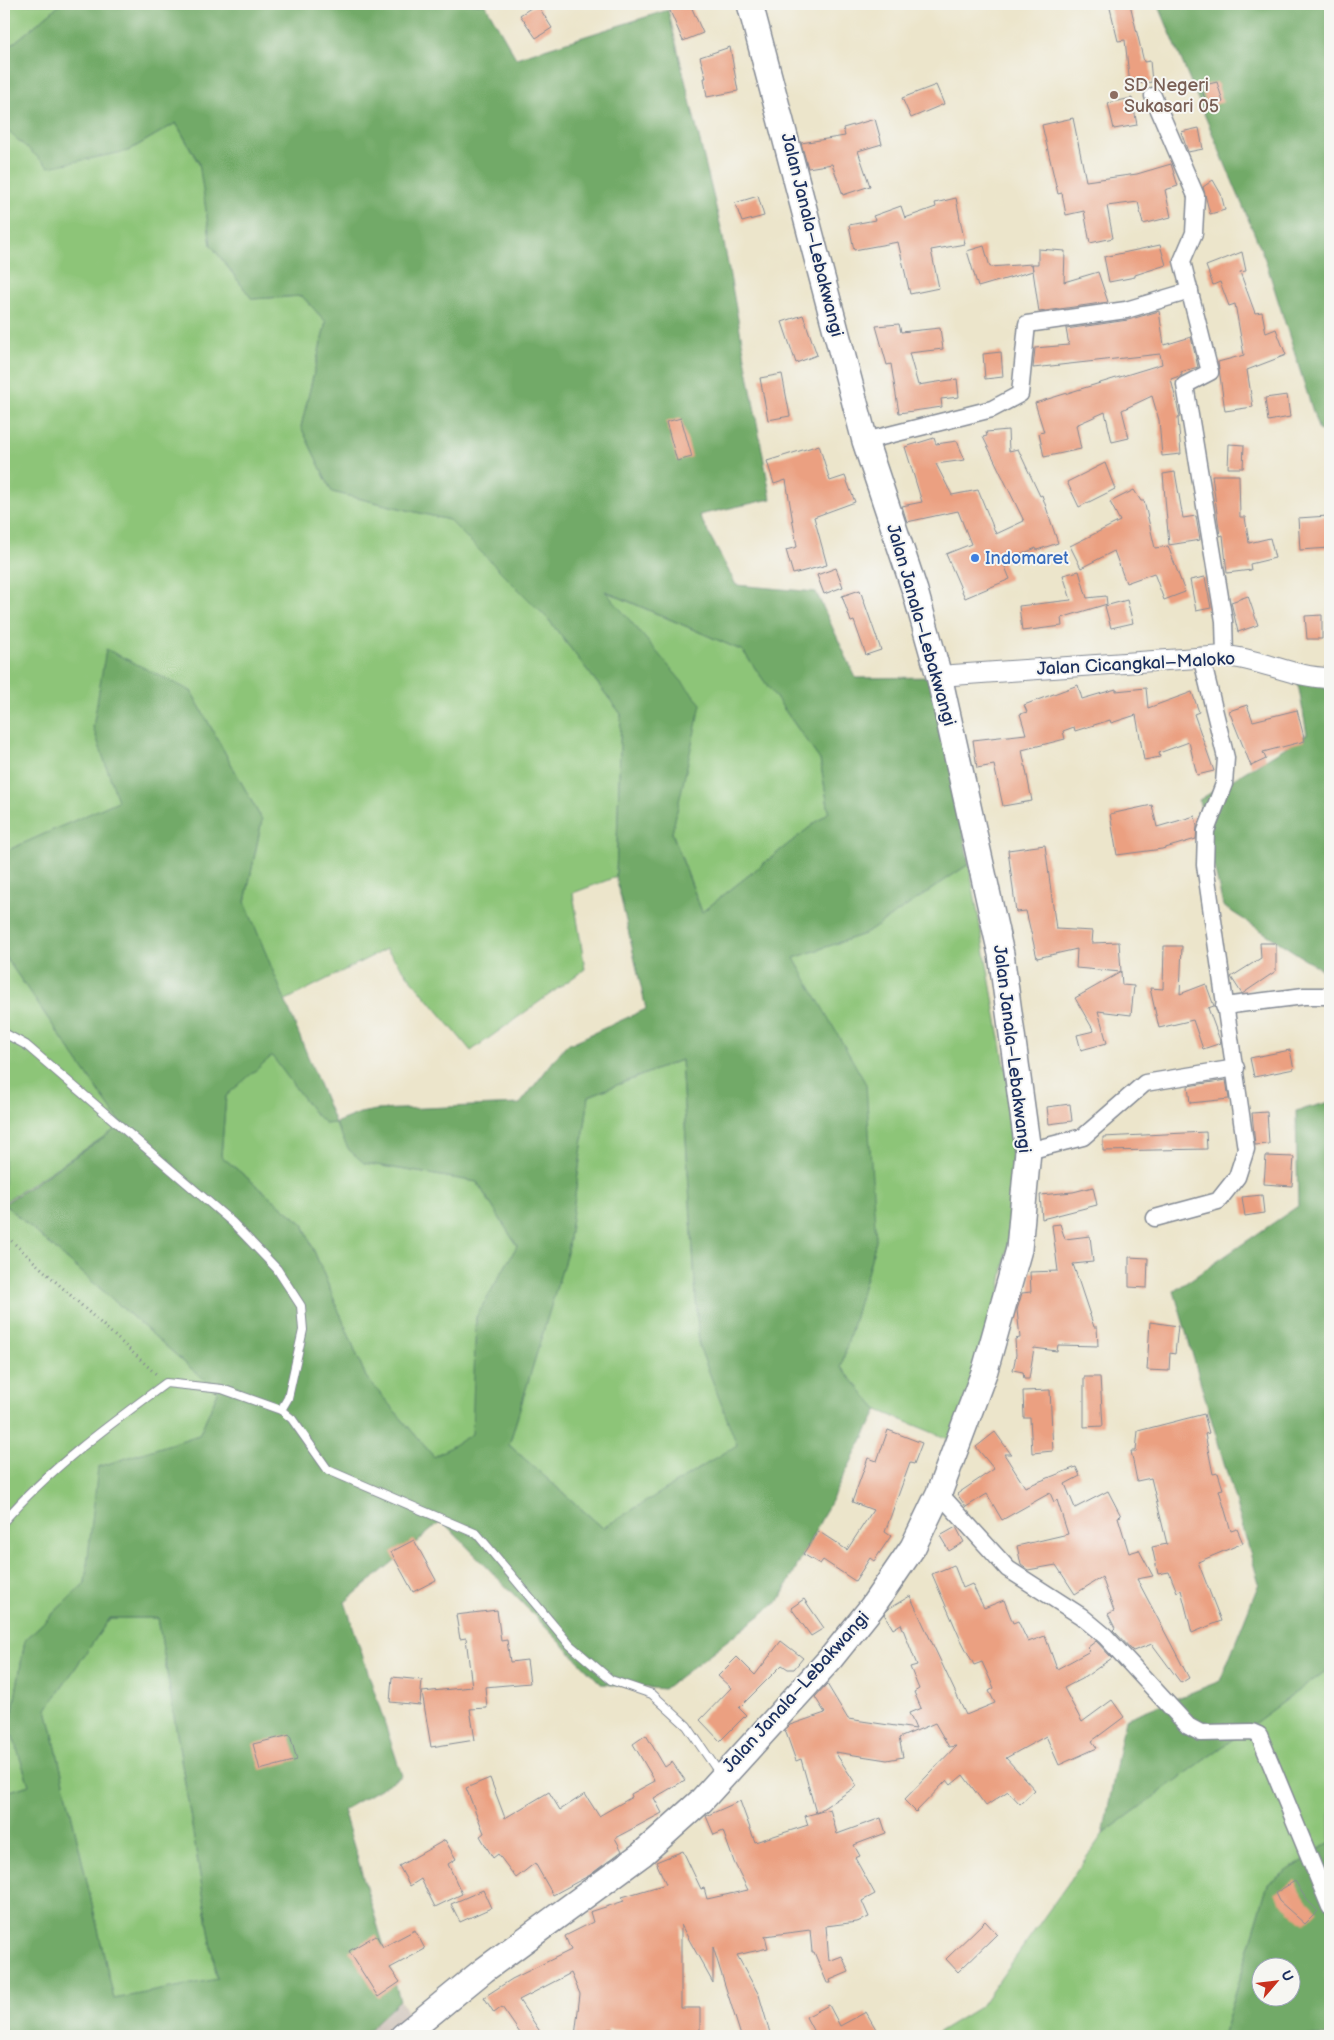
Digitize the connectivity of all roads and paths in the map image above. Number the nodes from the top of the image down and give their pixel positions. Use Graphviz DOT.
graph roads {
  1 [pos="750,4"];
  2 [pos="1153,96"];
  3 [pos="1190,291"];
  4 [pos="865,441"];
  5 [pos="1201,656"];
  6 [pos="1225,656"];
  7 [pos="939,676"];
  8 [pos="1330,678"];
  9 [pos="1330,996"];
  10 [pos="1224,1006"];
  11 [pos="4,1033"];
  12 [pos="1236,1068"];
  13 [pos="1028,1151"];
  14 [pos="1155,1218"];
  15 [pos="4,1234"];
  16 [pos="166,1384"];
  17 [pos="282,1410"];
  18 [pos="939,1493"];
  19 [pos="4,1522"];
  20 [pos="722,1776"];
  21 [pos="1330,1906"];
  22 [pos="403,2036"];
  1 -- 4 [label="main road, Jalan Janala–Lebakwangi"];
  2 -- 3 [label="street"];
  3 -- 4 [label="street"];
  3 -- 6 [label="street"];
  4 -- 7 [label="main road, Jalan Janala–Lebakwangi"];
  5 -- 6 [label="street, Jalan Cicangkal–Maloko"];
  5 -- 7 [label="street, Jalan Cicangkal–Maloko"];
  5 -- 10 [label="street"];
  6 -- 8 [label="street, Jalan Cicangkal–Maloko"];
  7 -- 13 [label="main road, Jalan Janala–Lebakwangi"];
  9 -- 10 [label="street"];
  10 -- 12 [label="street"];
  11 -- 17 [label="lane"];
  12 -- 13 [label="street"];
  12 -- 14 [label="street"];
  13 -- 18 [label="main road, Jalan Janala–Lebakwangi"];
  15 -- 16 [label="path"];
  16 -- 17 [label="lane"];
  16 -- 19 [label="lane"];
  17 -- 20 [label="lane"];
  18 -- 20 [label="main road, Jalan Janala–Lebakwangi"];
  18 -- 21 [label="street"];
  20 -- 22 [label="main road, Jalan Janala–Lebakwangi"];
}
